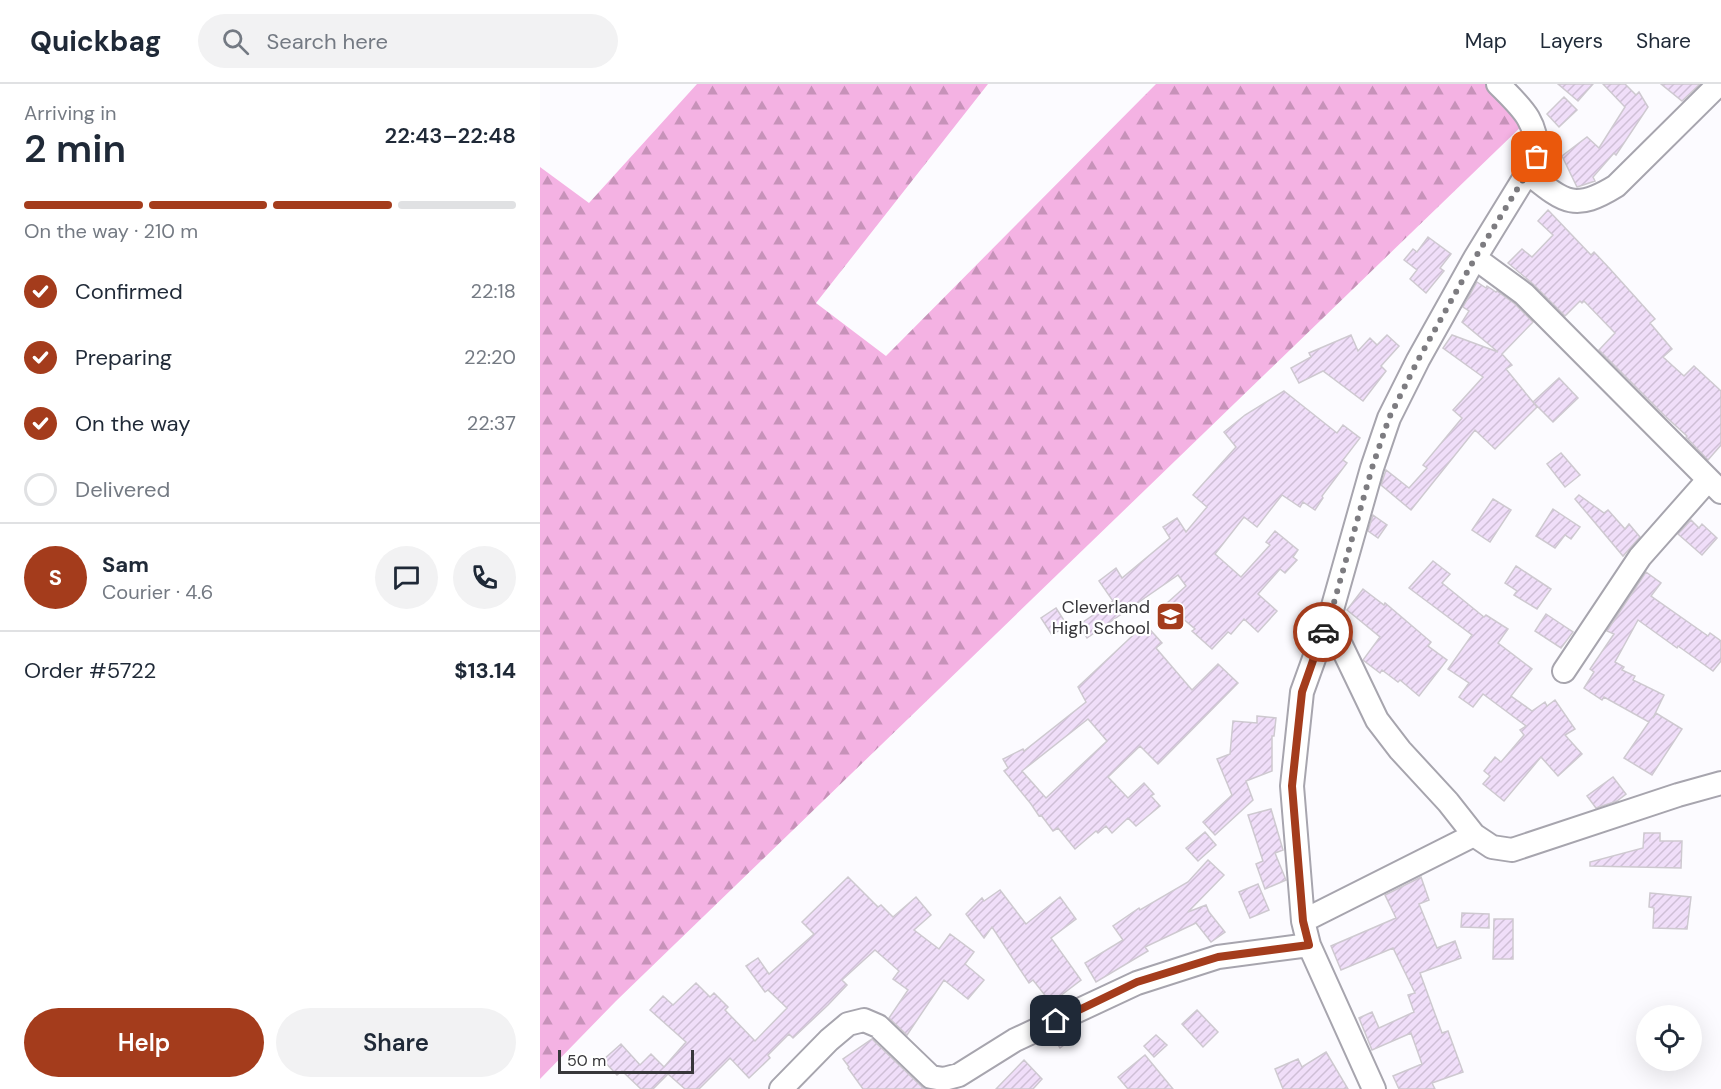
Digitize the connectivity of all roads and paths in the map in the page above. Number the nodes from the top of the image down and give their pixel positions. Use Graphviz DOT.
graph roads {
  1 [pos="1498,84"];
  2 [pos="1719,84"];
  3 [pos="1528,173"];
  4 [pos="1475,258"];
  5 [pos="1714,486"];
  6 [pos="1328,618"];
  7 [pos="1564,670"];
  8 [pos="1721,783"];
  9 [pos="1473,835"];
  10 [pos="1303,921"];
  11 [pos="1309,945"];
  12 [pos="781,1089"];
  13 [pos="1374,1089"];
  1 -- 3 [label="street"];
  2 -- 3 [label="street"];
  3 -- 4 [label="street"];
  4 -- 5 [label="street"];
  4 -- 6 [label="street"];
  5 -- 7 [label="street"];
  6 -- 9 [label="street"];
  6 -- 10 [label="street"];
  8 -- 9 [label="street"];
  9 -- 10 [label="street"];
  10 -- 11 [label="street"];
  11 -- 12 [label="street"];
  11 -- 13 [label="street"];
}
